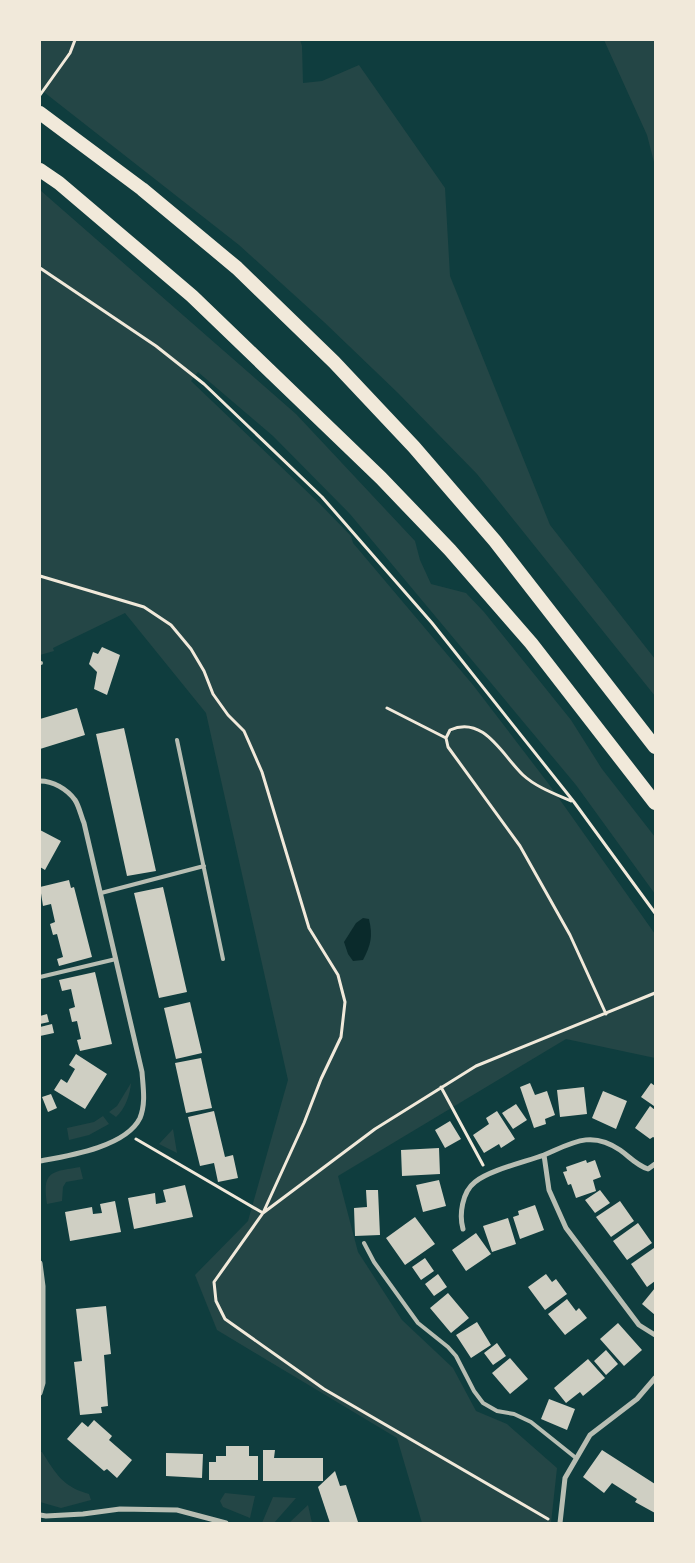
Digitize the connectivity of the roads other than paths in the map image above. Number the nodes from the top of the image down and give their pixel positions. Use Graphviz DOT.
graph roads {
  1 [pos="40,113"];
  2 [pos="40,170"];
  3 [pos="177,740"];
  4 [pos="655,747"];
  5 [pos="40,780"];
  6 [pos="655,803"];
  7 [pos="204,866"];
  8 [pos="100,893"];
  9 [pos="116,959"];
  10 [pos="223,960"];
  11 [pos="40,977"];
  12 [pos="544,1155"];
  13 [pos="40,1161"];
  14 [pos="655,1164"];
  15 [pos="463,1229"];
  16 [pos="364,1243"];
  17 [pos="40,1263"];
  18 [pos="655,1335"];
  19 [pos="655,1378"];
  20 [pos="40,1394"];
  21 [pos="576,1458"];
  22 [pos="40,1515"];
  23 [pos="226,1523"];
  24 [pos="560,1523"];
  1 -- 4 [label="highway"];
  2 -- 6 [label="highway"];
  3 -- 7 [label="lane"];
  5 -- 8 [label="street"];
  7 -- 8 [label="lane"];
  7 -- 10 [label="lane"];
  8 -- 9 [label="street"];
  9 -- 11 [label="lane"];
  9 -- 13 [label="street"];
  12 -- 14 [label="street"];
  12 -- 15 [label="street"];
  12 -- 18 [label="street"];
  16 -- 21 [label="lane"];
  17 -- 20 [label="street"];
  19 -- 21 [label="street"];
  21 -- 24 [label="street"];
  22 -- 23 [label="street"];
}
